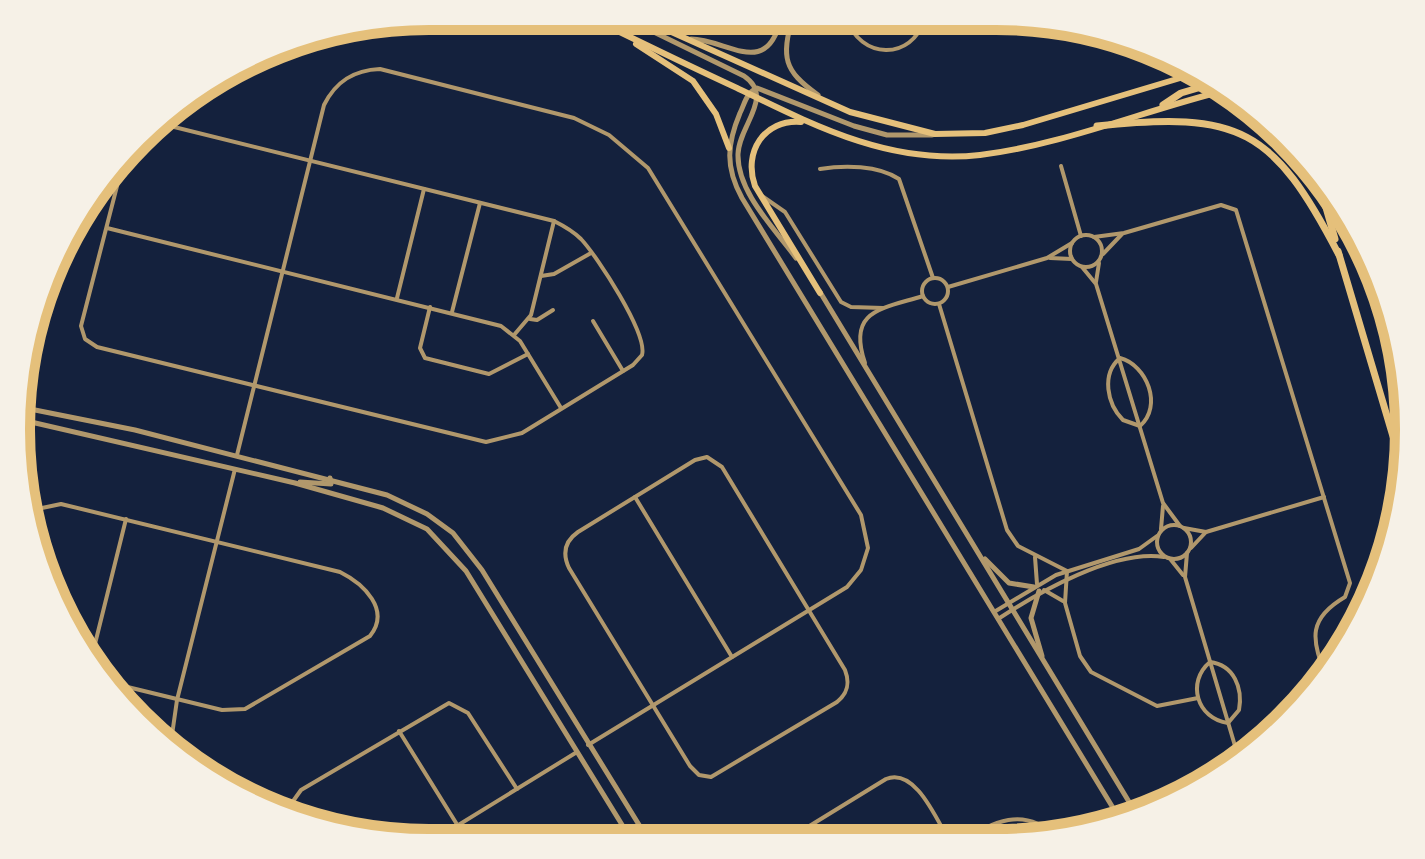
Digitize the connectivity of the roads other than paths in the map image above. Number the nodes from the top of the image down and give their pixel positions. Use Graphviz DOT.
graph roads {
  1 [pos="615,30"];
  2 [pos="650,30"];
  3 [pos="669,30"];
  4 [pos="777,30"];
  5 [pos="789,30"];
  6 [pos="854,30"];
  7 [pos="918,30"];
  8 [pos="627,36"];
  9 [pos="691,39"];
  10 [pos="1183,77"];
  11 [pos="1201,87"];
  12 [pos="757,88"];
  13 [pos="748,94"];
  14 [pos="1211,94"];
  15 [pos="759,99"];
  16 [pos="825,101"];
  17 [pos="1163,105"];
  18 [pos="805,122"];
  19 [pos="170,126"];
  20 [pos="1097,126"];
  21 [pos="935,134"];
  22 [pos="729,148"];
  23 [pos="310,160"];
  24 [pos="1061,166"];
  25 [pos="820,169"];
  26 [pos="119,178"];
  27 [pos="424,189"];
  28 [pos="761,196"];
  29 [pos="480,203"];
  30 [pos="1325,203"];
  31 [pos="554,221"];
  32 [pos="107,228"];
  33 [pos="1124,233"];
  34 [pos="1081,236"];
  35 [pos="1094,237"];
  36 [pos="1072,243"];
  37 [pos="591,253"];
  38 [pos="1339,255"];
  39 [pos="1047,258"];
  40 [pos="1101,258"];
  41 [pos="1072,259"];
  42 [pos="1082,267"];
  43 [pos="283,270"];
  44 [pos="541,276"];
  45 [pos="933,278"];
  46 [pos="1096,284"];
  47 [pos="948,287"];
  48 [pos="820,293"];
  49 [pos="923,296"];
  50 [pos="397,298"];
  51 [pos="939,304"];
  52 [pos="430,307"];
  53 [pos="883,308"];
  54 [pos="553,310"];
  55 [pos="452,312"];
  56 [pos="529,318"];
  57 [pos="593,321"];
  58 [pos="514,335"];
  59 [pos="528,354"];
  60 [pos="1120,358"];
  61 [pos="866,369"];
  62 [pos="623,371"];
  63 [pos="255,385"];
  64 [pos="561,408"];
  65 [pos="31,409"];
  66 [pos="30,422"];
  67 [pos="1140,426"];
  68 [pos="1395,442"];
  69 [pos="237,455"];
  70 [pos="235,469"];
  71 [pos="330,478"];
  72 [pos="295,483"];
  73 [pos="635,497"];
  74 [pos="1324,497"];
  75 [pos="1163,503"];
  76 [pos="39,512"];
  77 [pos="126,518"];
  78 [pos="1182,527"];
  79 [pos="1206,532"];
  80 [pos="1159,534"];
  81 [pos="217,539"];
  82 [pos="976,548"];
  83 [pos="1189,551"];
  84 [pos="1034,555"];
  85 [pos="1167,558"];
  86 [pos="1067,571"];
  87 [pos="1185,577"];
  88 [pos="1069,578"];
  89 [pos="1038,588"];
  90 [pos="1065,603"];
  91 [pos="1011,606"];
  92 [pos="809,611"];
  93 [pos="994,612"];
  94 [pos="998,619"];
  95 [pos="503,631"];
  96 [pos="94,646"];
  97 [pos="535,657"];
  98 [pos="732,657"];
  99 [pos="1042,657"];
  100 [pos="1322,660"];
  101 [pos="1210,662"];
  102 [pos="124,686"];
  103 [pos="1198,698"];
  104 [pos="177,700"];
  105 [pos="653,705"];
  106 [pos="1228,723"];
  107 [pos="399,731"];
  108 [pos="172,735"];
  109 [pos="588,745"];
  110 [pos="1236,748"];
  111 [pos="577,752"];
  112 [pos="517,789"];
  113 [pos="291,804"];
  114 [pos="1131,805"];
  115 [pos="1115,811"];
  116 [pos="458,826"];
  117 [pos="1040,827"];
  118 [pos="453,829"];
  119 [pos="625,829"];
  120 [pos="641,829"];
  121 [pos="805,829"];
  122 [pos="942,829"];
  123 [pos="982,829"];
  1 -- 8 [label="main road"];
  2 -- 12 [label="street"];
  3 -- 9 [label="main road"];
  4 -- 9 [label="street"];
  5 -- 16 [label="street"];
  6 -- 7 [label="street"];
  8 -- 13 [label="main road"];
  8 -- 22 [label="main road"];
  9 -- 16 [label="main road"];
  10 -- 21 [label="main road"];
  11 -- 17 [label="highway"];
  12 -- 13 [label="street"];
  12 -- 15 [label="street"];
  12 -- 21 [label="street"];
  13 -- 15 [label="main road"];
  13 -- 22 [label="street"];
  14 -- 17 [label="main road"];
  15 -- 18 [label="main road"];
  15 -- 48 [label="street"];
  16 -- 21 [label="main road"];
  17 -- 20 [label="main road"];
  18 -- 20 [label="main road"];
  18 -- 28 [label="main road"];
  19 -- 23 [label="street"];
  20 -- 38 [label="highway"];
  22 -- 93 [label="street"];
  23 -- 27 [label="street"];
  23 -- 43 [label="street"];
  23 -- 92 [label="street"];
  24 -- 34 [label="street"];
  25 -- 45 [label="street"];
  26 -- 32 [label="street"];
  27 -- 29 [label="street"];
  27 -- 50 [label="street"];
  28 -- 48 [label="main road"];
  28 -- 53 [label="street"];
  29 -- 31 [label="street"];
  29 -- 55 [label="street"];
  30 -- 38 [label="highway"];
  31 -- 37 [label="street"];
  31 -- 44 [label="street"];
  32 -- 43 [label="street"];
  32 -- 63 [label="street"];
  33 -- 35 [label="street"];
  33 -- 40 [label="street"];
  33 -- 74 [label="street"];
  34 -- 35 [label="street"];
  34 -- 36 [label="street"];
  35 -- 40 [label="street"];
  36 -- 39 [label="street"];
  36 -- 41 [label="street"];
  37 -- 44 [label="street"];
  37 -- 62 [label="street"];
  38 -- 68 [label="highway"];
  39 -- 41 [label="street"];
  39 -- 47 [label="street"];
  40 -- 42 [label="street"];
  40 -- 46 [label="street"];
  41 -- 42 [label="street"];
  42 -- 46 [label="street"];
  43 -- 50 [label="street"];
  43 -- 63 [label="street"];
  44 -- 56 [label="street"];
  45 -- 47 [label="street"];
  45 -- 49 [label="street"];
  46 -- 60 [label="street"];
  47 -- 51 [label="street"];
  48 -- 61 [label="street"];
  49 -- 51 [label="street"];
  49 -- 53 [label="street"];
  50 -- 52 [label="street"];
  51 -- 84 [label="street"];
  52 -- 55 [label="street"];
  52 -- 59 [label="street"];
  53 -- 61 [label="street"];
  54 -- 56 [label="street"];
  55 -- 58 [label="street"];
  56 -- 58 [label="street"];
  57 -- 62 [label="street"];
  58 -- 59 [label="street"];
  59 -- 64 [label="street"];
  60 -- 67 [label="street"];
  60 -- 67 [label="street"];
  60 -- 67 [label="street"];
  61 -- 82 [label="street"];
  62 -- 64 [label="street"];
  63 -- 64 [label="street"];
  63 -- 69 [label="street"];
  65 -- 69 [label="street"];
  66 -- 70 [label="street"];
  67 -- 75 [label="street"];
  69 -- 71 [label="street"];
  70 -- 72 [label="street"];
  70 -- 81 [label="street"];
  71 -- 72 [label="street"];
  71 -- 97 [label="street"];
  72 -- 95 [label="street"];
  73 -- 92 [label="street"];
  73 -- 98 [label="street"];
  73 -- 105 [label="street"];
  74 -- 79 [label="street"];
  74 -- 100 [label="street"];
  75 -- 78 [label="street"];
  75 -- 80 [label="street"];
  76 -- 77 [label="street"];
  77 -- 81 [label="street"];
  77 -- 96 [label="street"];
  78 -- 79 [label="street"];
  78 -- 80 [label="street"];
  78 -- 83 [label="street"];
  79 -- 83 [label="street"];
  80 -- 85 [label="street"];
  80 -- 86 [label="street"];
  81 -- 104 [label="street"];
  81 -- 104 [label="street"];
  82 -- 89 [label="street"];
  82 -- 91 [label="street"];
  83 -- 85 [label="street"];
  83 -- 87 [label="street"];
  84 -- 86 [label="street"];
  84 -- 89 [label="street"];
  85 -- 87 [label="street"];
  85 -- 88 [label="street"];
  86 -- 88 [label="street"];
  86 -- 89 [label="street"];
  87 -- 101 [label="street"];
  88 -- 89 [label="street"];
  88 -- 90 [label="street"];
  89 -- 90 [label="street"];
  89 -- 91 [label="street"];
  89 -- 99 [label="street"];
  90 -- 103 [label="street"];
  91 -- 93 [label="street"];
  91 -- 94 [label="street"];
  91 -- 99 [label="street"];
  92 -- 98 [label="street"];
  92 -- 105 [label="street"];
  93 -- 94 [label="street"];
  94 -- 115 [label="street"];
  95 -- 97 [label="street"];
  95 -- 111 [label="street"];
  97 -- 109 [label="street"];
  98 -- 105 [label="street"];
  99 -- 114 [label="street"];
  101 -- 103 [label="street"];
  101 -- 106 [label="street"];
  101 -- 106 [label="street"];
  102 -- 104 [label="street"];
  103 -- 106 [label="street"];
  104 -- 108 [label="street"];
  105 -- 109 [label="street"];
  106 -- 110 [label="street"];
  107 -- 112 [label="street"];
  107 -- 113 [label="street"];
  107 -- 116 [label="street"];
  109 -- 120 [label="street"];
  111 -- 112 [label="street"];
  111 -- 119 [label="street"];
  112 -- 116 [label="street"];
  116 -- 118 [label="street"];
  117 -- 123 [label="street"];
  121 -- 122 [label="street"];
}
